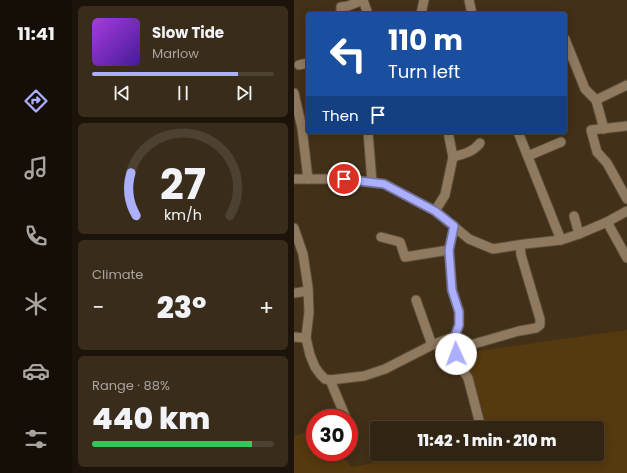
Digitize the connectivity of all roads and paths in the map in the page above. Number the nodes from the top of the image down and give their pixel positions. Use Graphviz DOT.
graph roads {
  1 [pos="363,0"];
  2 [pos="424,0"];
  3 [pos="469,0"];
  4 [pos="340,7"];
  5 [pos="367,12"];
  6 [pos="421,12"];
  7 [pos="472,12"];
  8 [pos="567,44"];
  9 [pos="627,85"];
  10 [pos="294,93"];
  11 [pos="596,100"];
  12 [pos="627,126"];
  13 [pos="604,128"];
  14 [pos="368,134"];
  15 [pos="448,134"];
  16 [pos="519,134"];
  17 [pos="561,142"];
  18 [pos="480,143"];
  19 [pos="528,156"];
  20 [pos="453,157"];
  21 [pos="294,179"];
  22 [pos="308,179"];
  23 [pos="372,182"];
  24 [pos="627,199"];
  25 [pos="435,211"];
  26 [pos="627,211"];
  27 [pos="574,216"];
  28 [pos="607,222"];
  29 [pos="454,226"];
  30 [pos="294,228"];
  31 [pos="579,234"];
  32 [pos="381,237"];
  33 [pos="561,240"];
  34 [pos="520,245"];
  35 [pos="449,250"];
  36 [pos="627,258"];
  37 [pos="308,292"];
  38 [pos="294,293"];
  39 [pos="416,300"];
  40 [pos="455,336"];
  41 [pos="294,337"];
  42 [pos="306,338"];
  43 [pos="432,345"];
  44 [pos="456,349"];
  45 [pos="330,380"];
  46 [pos="342,409"];
  47 [pos="479,421"];
  1 -- 4 [label="street"];
  1 -- 5 [label="street"];
  2 -- 6 [label="street"];
  3 -- 7 [label="street"];
  8 -- 11 [label="street"];
  9 -- 11 [label="street"];
  10 -- 22 [label="street"];
  11 -- 13 [label="street"];
  12 -- 13 [label="street"];
  13 -- 24 [label="street"];
  14 -- 23 [label="street"];
  15 -- 20 [label="street"];
  16 -- 19 [label="street"];
  17 -- 19 [label="street"];
  18 -- 20 [label="street"];
  19 -- 33 [label="street"];
  20 -- 25 [label="street"];
  21 -- 22 [label="street"];
  22 -- 23 [label="street"];
  23 -- 25 [label="street"];
  25 -- 29 [label="street"];
  26 -- 28 [label="street"];
  27 -- 31 [label="street"];
  28 -- 31 [label="street"];
  28 -- 36 [label="street"];
  29 -- 34 [label="street"];
  29 -- 35 [label="street"];
  30 -- 37 [label="street"];
  31 -- 33 [label="street"];
  32 -- 35 [label="street"];
  33 -- 34 [label="street"];
  34 -- 44 [label="street"];
  35 -- 40 [label="street"];
  37 -- 38 [label="street"];
  37 -- 42 [label="street"];
  39 -- 43 [label="street"];
  40 -- 43 [label="street"];
  40 -- 44 [label="street"];
  41 -- 42 [label="street"];
  42 -- 45 [label="street"];
  43 -- 45 [label="street"];
  44 -- 47 [label="street"];
  45 -- 46 [label="street"];
}
